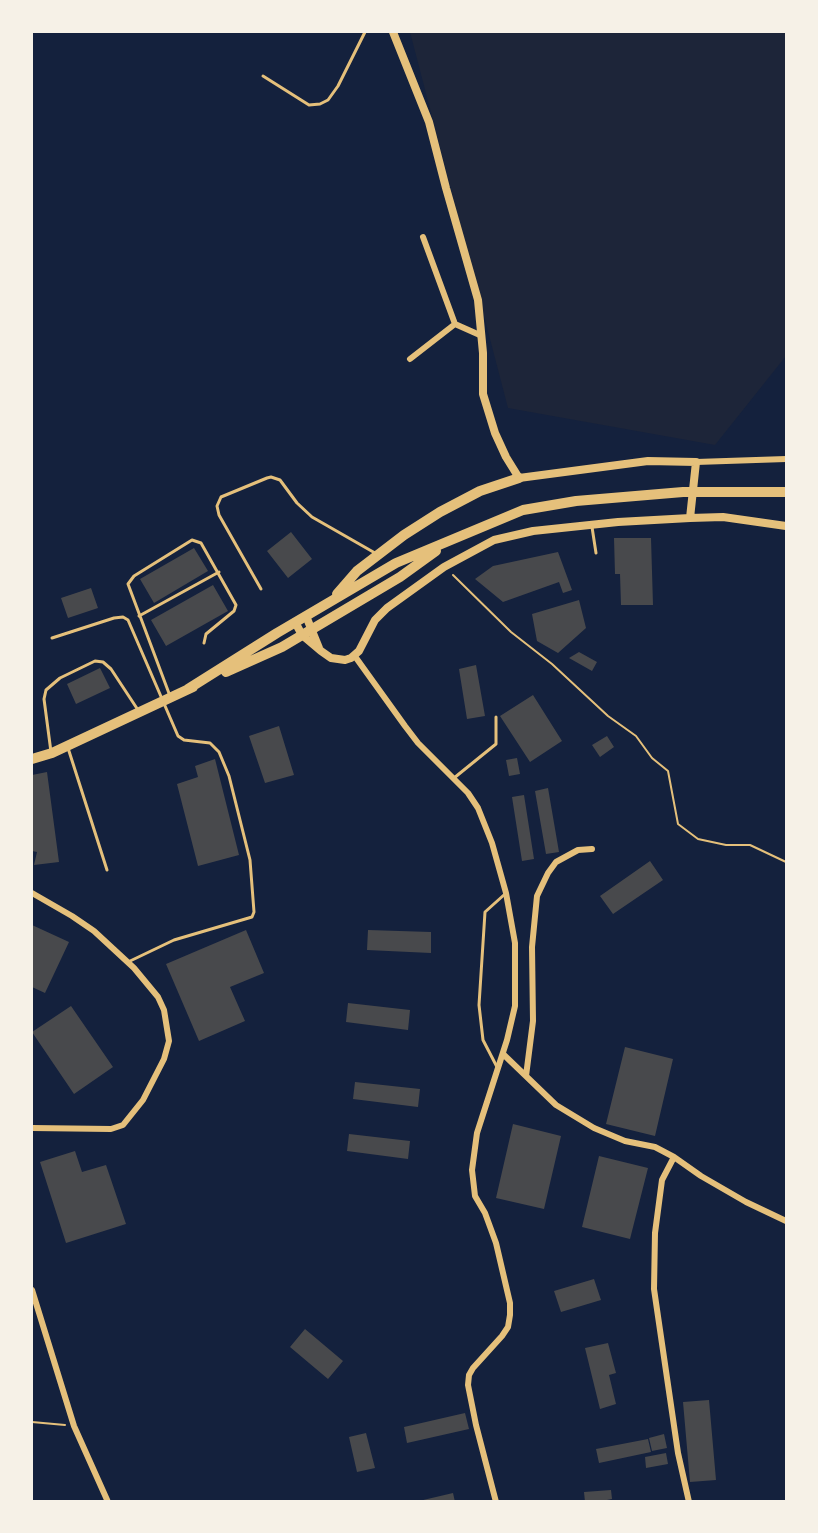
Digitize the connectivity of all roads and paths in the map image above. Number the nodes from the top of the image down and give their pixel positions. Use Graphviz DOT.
graph roads {
  1 [pos="365,32"];
  2 [pos="393,32"];
  3 [pos="263,76"];
  4 [pos="423,237"];
  5 [pos="455,324"];
  6 [pos="482,336"];
  7 [pos="410,359"];
  8 [pos="786,459"];
  9 [pos="695,466"];
  10 [pos="519,478"];
  11 [pos="786,492"];
  12 [pos="690,518"];
  13 [pos="591,525"];
  14 [pos="786,526"];
  15 [pos="453,539"];
  16 [pos="596,553"];
  17 [pos="376,554"];
  18 [pos="444,567"];
  19 [pos="219,571"];
  20 [pos="261,589"];
  21 [pos="329,603"];
  22 [pos="139,616"];
  23 [pos="306,616"];
  24 [pos="295,622"];
  25 [pos="307,632"];
  26 [pos="52,638"];
  27 [pos="204,643"];
  28 [pos="354,655"];
  29 [pos="188,689"];
  30 [pos="167,700"];
  31 [pos="140,713"];
  32 [pos="496,717"];
  33 [pos="68,746"];
  34 [pos="52,753"];
  35 [pos="32,759"];
  36 [pos="454,778"];
  37 [pos="592,849"];
  38 [pos="786,862"];
  39 [pos="107,870"];
  40 [pos="32,893"];
  41 [pos="506,893"];
  42 [pos="128,962"];
  43 [pos="503,1054"];
  44 [pos="498,1069"];
  45 [pos="526,1076"];
  46 [pos="32,1128"];
  47 [pos="674,1157"];
  48 [pos="786,1221"];
  49 [pos="32,1290"];
  50 [pos="32,1422"];
  51 [pos="74,1426"];
  52 [pos="108,1502"];
  53 [pos="496,1502"];
  54 [pos="689,1502"];
  1 -- 3 [label="lane"];
  2 -- 6 [label="street"];
  4 -- 5 [label="street"];
  5 -- 6 [label="street"];
  5 -- 7 [label="street"];
  6 -- 10 [label="street"];
  8 -- 9 [label="street"];
  9 -- 10 [label="street"];
  9 -- 12 [label="street"];
  10 -- 17 [label="main road"];
  11 -- 15 [label="main road"];
  12 -- 13 [label="street"];
  12 -- 14 [label="street"];
  13 -- 16 [label="lane"];
  13 -- 18 [label="street"];
  15 -- 21 [label="main road"];
  15 -- 25 [label="main road"];
  17 -- 20 [label="lane"];
  17 -- 21 [label="main road"];
  18 -- 28 [label="street"];
  18 -- 38 [label="path"];
  19 -- 22 [label="lane"];
  19 -- 22 [label="lane"];
  19 -- 27 [label="lane"];
  21 -- 23 [label="main road"];
  22 -- 30 [label="lane"];
  23 -- 24 [label="main road"];
  23 -- 25 [label="street"];
  24 -- 25 [label="street"];
  24 -- 29 [label="main road"];
  25 -- 28 [label="street"];
  25 -- 29 [label="main road"];
  26 -- 30 [label="lane"];
  28 -- 36 [label="street"];
  29 -- 30 [label="main road"];
  30 -- 31 [label="main road"];
  30 -- 42 [label="lane"];
  31 -- 33 [label="main road"];
  31 -- 34 [label="lane"];
  32 -- 36 [label="lane"];
  33 -- 34 [label="main road"];
  33 -- 39 [label="lane"];
  34 -- 35 [label="main road"];
  36 -- 41 [label="street"];
  37 -- 45 [label="street"];
  40 -- 42 [label="street"];
  41 -- 43 [label="street"];
  41 -- 44 [label="lane"];
  42 -- 46 [label="street"];
  43 -- 44 [label="street"];
  43 -- 45 [label="street"];
  44 -- 53 [label="street"];
  45 -- 47 [label="street"];
  47 -- 48 [label="street"];
  47 -- 54 [label="street"];
  49 -- 51 [label="street"];
  50 -- 51 [label="path"];
  51 -- 52 [label="street"];
}
